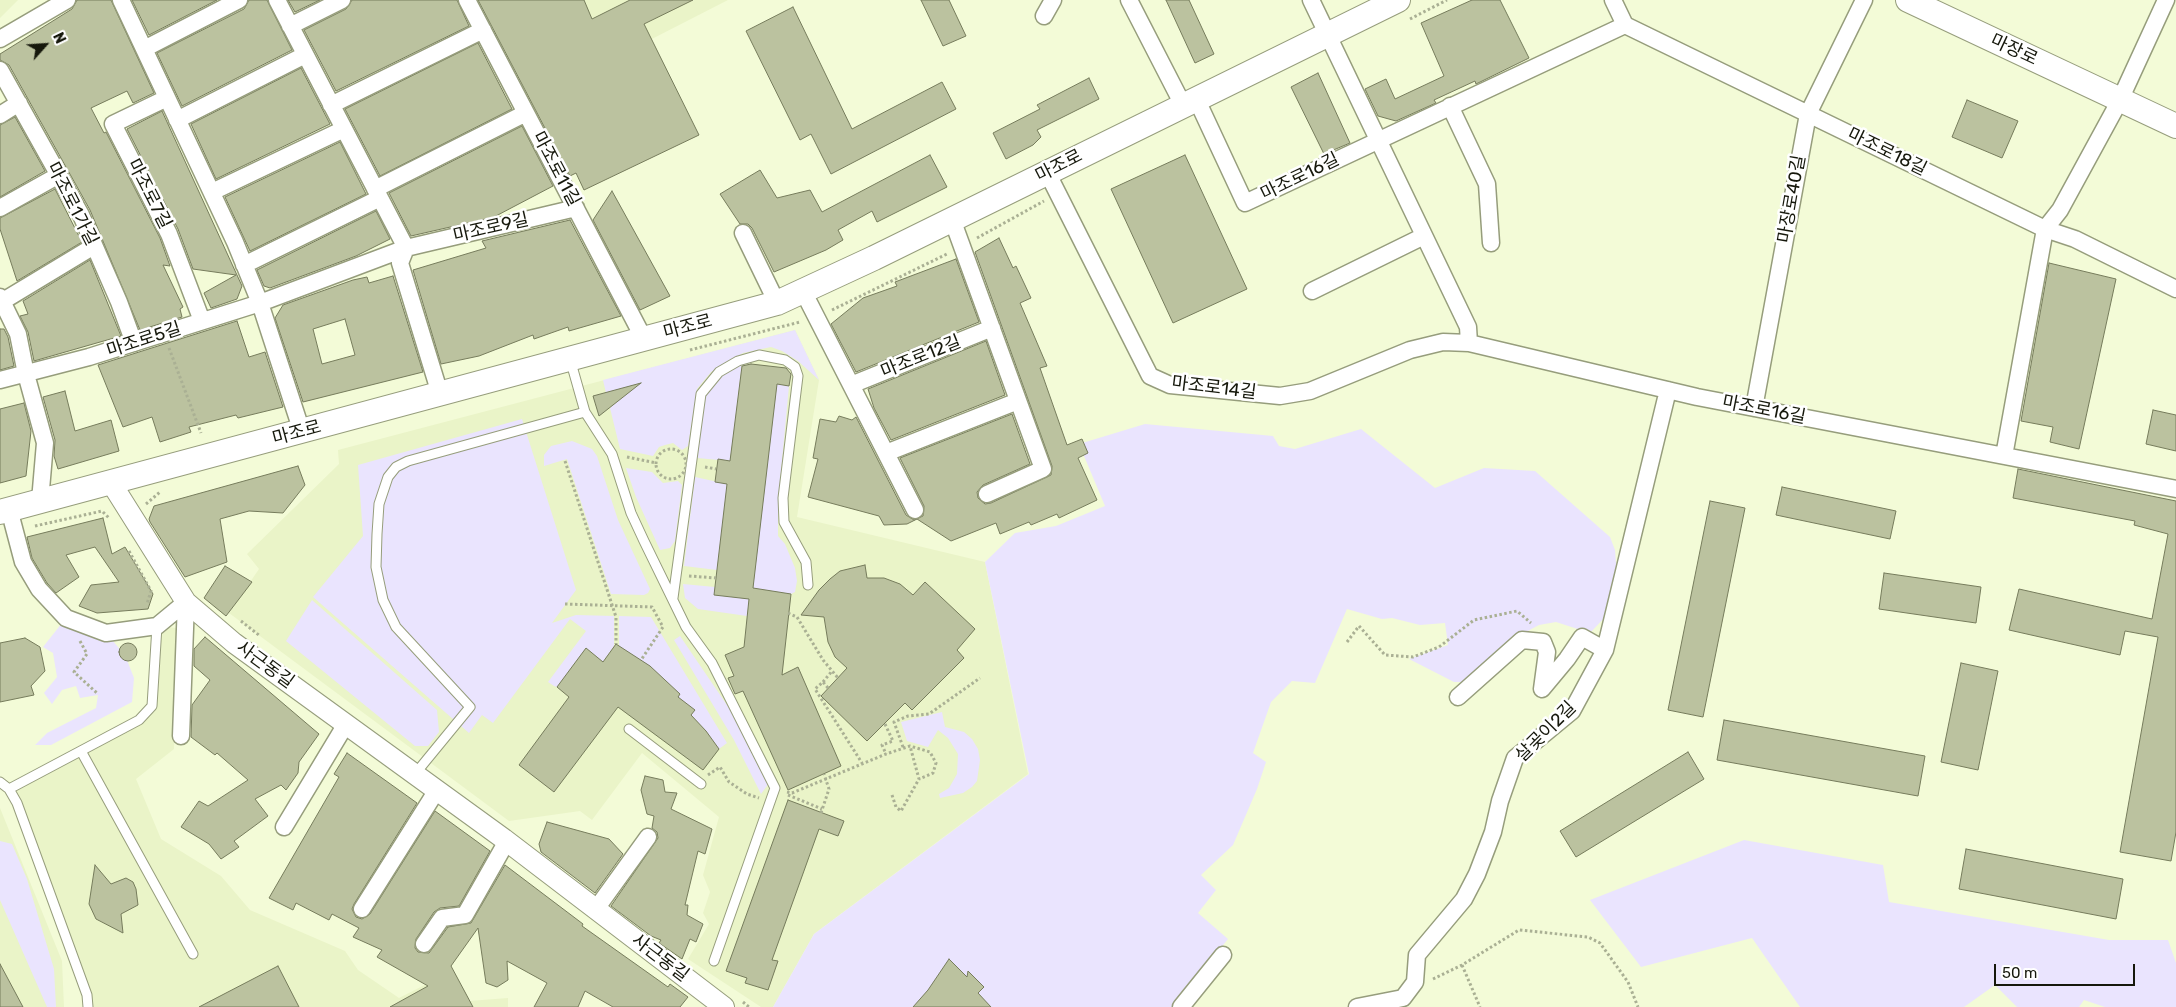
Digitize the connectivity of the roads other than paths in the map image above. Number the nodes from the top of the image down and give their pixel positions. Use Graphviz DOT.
graph roads {
  1 [pos="121,0"];
  2 [pos="238,0"];
  3 [pos="277,0"];
  4 [pos="342,0"];
  5 [pos="467,0"];
  6 [pos="1053,0"];
  7 [pos="1129,0"];
  8 [pos="1311,0"];
  9 [pos="1613,0"];
  10 [pos="1864,0"];
  11 [pos="1908,0"];
  12 [pos="2166,0"];
  13 [pos="63,2"];
  14 [pos="1402,11"];
  15 [pos="1044,16"];
  16 [pos="1625,25"];
  17 [pos="290,26"];
  18 [pos="482,30"];
  19 [pos="1327,35"];
  20 [pos="0,39"];
  21 [pos="144,49"];
  22 [pos="305,55"];
  23 [pos="0,70"];
  24 [pos="167,98"];
  25 [pos="2120,100"];
  26 [pos="1189,102"];
  27 [pos="19,104"];
  28 [pos="331,105"];
  29 [pos="1450,106"];
  30 [pos="526,113"];
  31 [pos="1808,114"];
  32 [pos="0,115"];
  33 [pos="177,120"];
  34 [pos="2176,126"];
  35 [pos="344,129"];
  36 [pos="1378,139"];
  37 [pos="1047,172"];
  38 [pos="59,175"];
  39 [pos="212,192"];
  40 [pos="377,193"];
  41 [pos="0,208"];
  42 [pos="576,208"];
  43 [pos="952,220"];
  44 [pos="2045,229"];
  45 [pos="743,233"];
  46 [pos="1424,236"];
  47 [pos="1491,243"];
  48 [pos="94,246"];
  49 [pos="406,248"];
  50 [pos="244,265"];
  51 [pos="2176,289"];
  52 [pos="803,291"];
  53 [pos="1312,291"];
  54 [pos="2,299"];
  55 [pos="260,303"];
  56 [pos="777,303"];
  57 [pos="202,321"];
  58 [pos="992,328"];
  59 [pos="644,339"];
  60 [pos="134,343"];
  61 [pos="1469,343"];
  62 [pos="570,359"];
  63 [pos="26,374"];
  64 [pos="0,380"];
  65 [pos="851,385"];
  66 [pos="1668,390"];
  67 [pos="440,394"];
  68 [pos="1018,401"];
  69 [pos="1754,408"];
  70 [pos="585,412"];
  71 [pos="302,432"];
  72 [pos="886,453"];
  73 [pos="2004,456"];
  74 [pos="110,481"];
  75 [pos="2176,489"];
  76 [pos="987,494"];
  77 [pos="40,501"];
  78 [pos="915,510"];
  79 [pos="8,517"];
  80 [pos="808,585"];
  81 [pos="672,598"];
  82 [pos="186,602"];
  83 [pos="157,626"];
  84 [pos="1605,650"];
  85 [pos="1458,697"];
  86 [pos="346,724"];
  87 [pos="630,729"];
  88 [pos="181,736"];
  89 [pos="80,751"];
  90 [pos="415,774"];
  91 [pos="0,782"];
  92 [pos="701,784"];
  93 [pos="9,789"];
  94 [pos="437,790"];
  95 [pos="284,827"];
  96 [pos="648,836"];
  97 [pos="507,841"];
  98 [pos="362,909"];
  99 [pos="596,909"];
  100 [pos="424,944"];
  101 [pos="193,954"];
  102 [pos="1223,955"];
  103 [pos="714,961"];
  104 [pos="732,1003"];
  105 [pos="88,1007"];
  106 [pos="1181,1007"];
  107 [pos="1357,1007"];
  1 -- 21 [label="street"];
  2 -- 21 [label="street"];
  3 -- 17 [label="street"];
  4 -- 17 [label="street"];
  5 -- 18 [label="street, 마조로11길"];
  6 -- 15 [label="street"];
  7 -- 26 [label="street"];
  8 -- 19 [label="street"];
  9 -- 16 [label="street"];
  10 -- 31 [label="street, 마장로40길"];
  11 -- 25 [label="main road, 마장로"];
  12 -- 25 [label="street"];
  13 -- 20 [label="street"];
  14 -- 19 [label="main road, 마조로"];
  16 -- 29 [label="street, 마조로16길"];
  16 -- 31 [label="street, 마조로18길"];
  17 -- 22 [label="street"];
  18 -- 28 [label="street"];
  18 -- 30 [label="street, 마조로11길"];
  19 -- 26 [label="main road, 마조로"];
  19 -- 36 [label="street"];
  21 -- 24 [label="street"];
  22 -- 28 [label="street"];
  22 -- 33 [label="street"];
  23 -- 27 [label="street, 마조로1가길"];
  24 -- 33 [label="street"];
  24 -- 57 [label="street, 마조로7길"];
  25 -- 34 [label="main road, 마장로"];
  25 -- 44 [label="street"];
  26 -- 36 [label="street, 마조로16길"];
  26 -- 37 [label="main road, 마조로"];
  27 -- 32 [label="street"];
  27 -- 38 [label="street, 마조로1가길"];
  28 -- 35 [label="street"];
  29 -- 36 [label="street, 마조로16길"];
  29 -- 47 [label="street"];
  30 -- 40 [label="street"];
  30 -- 42 [label="street, 마조로11길"];
  31 -- 44 [label="street, 마조로18길"];
  31 -- 69 [label="street, 마장로40길"];
  33 -- 39 [label="street"];
  35 -- 39 [label="street"];
  35 -- 40 [label="street"];
  36 -- 46 [label="street"];
  37 -- 43 [label="main road, 마조로"];
  37 -- 61 [label="street, 마조로14길"];
  38 -- 41 [label="street"];
  38 -- 48 [label="street, 마조로1가길"];
  39 -- 50 [label="street"];
  40 -- 49 [label="street"];
  40 -- 50 [label="street"];
  42 -- 49 [label="street, 마조로9길"];
  42 -- 59 [label="street, 마조로11길"];
  43 -- 52 [label="main road, 마조로"];
  43 -- 58 [label="street"];
  44 -- 51 [label="street, 마조로18길"];
  44 -- 73 [label="street"];
  45 -- 56 [label="street"];
  46 -- 53 [label="street"];
  46 -- 61 [label="street"];
  48 -- 54 [label="street"];
  48 -- 60 [label="street, 마조로1가길"];
  49 -- 55 [label="street"];
  49 -- 67 [label="street"];
  50 -- 55 [label="street"];
  52 -- 56 [label="main road, 마조로"];
  52 -- 65 [label="street"];
  54 -- 63 [label="street"];
  55 -- 57 [label="street, 마조로5길"];
  55 -- 71 [label="street"];
  56 -- 59 [label="main road, 마조로"];
  57 -- 60 [label="street, 마조로5길"];
  58 -- 65 [label="street, 마조로12길"];
  58 -- 68 [label="street"];
  59 -- 62 [label="main road, 마조로"];
  60 -- 63 [label="street, 마조로5길"];
  61 -- 66 [label="street, 마조로16길"];
  62 -- 67 [label="main road, 마조로"];
  62 -- 70 [label="lane"];
  63 -- 64 [label="street, 마조로5길"];
  63 -- 77 [label="street"];
  65 -- 72 [label="street"];
  66 -- 69 [label="street, 마조로16길"];
  66 -- 84 [label="street, 살곶이2길"];
  67 -- 71 [label="main road, 마조로"];
  68 -- 72 [label="street"];
  68 -- 76 [label="street"];
  69 -- 73 [label="street, 마조로16길"];
  70 -- 81 [label="lane"];
  70 -- 90 [label="lane"];
  71 -- 74 [label="main road, 마조로"];
  72 -- 78 [label="street"];
  73 -- 75 [label="street, 마조로16길"];
  74 -- 77 [label="main road, 마조로"];
  74 -- 82 [label="street, 사근동길"];
  77 -- 79 [label="main road, 마조로"];
  79 -- 83 [label="street"];
  80 -- 81 [label="lane"];
  81 -- 103 [label="lane"];
  82 -- 83 [label="street"];
  82 -- 86 [label="street, 사근동길"];
  82 -- 88 [label="street"];
  83 -- 89 [label="lane"];
  84 -- 85 [label="street"];
  84 -- 107 [label="street, 살곶이2길"];
  86 -- 90 [label="street, 사근동길"];
  86 -- 95 [label="street"];
  87 -- 92 [label="lane"];
  89 -- 93 [label="lane"];
  89 -- 101 [label="lane"];
  90 -- 94 [label="street, 사근동길"];
  91 -- 93 [label="lane"];
  93 -- 105 [label="lane"];
  94 -- 97 [label="street, 사근동길"];
  94 -- 98 [label="street"];
  96 -- 99 [label="street"];
  97 -- 99 [label="street, 사근동길"];
  97 -- 100 [label="street"];
  99 -- 104 [label="street, 사근동길"];
  102 -- 106 [label="street"];
}
